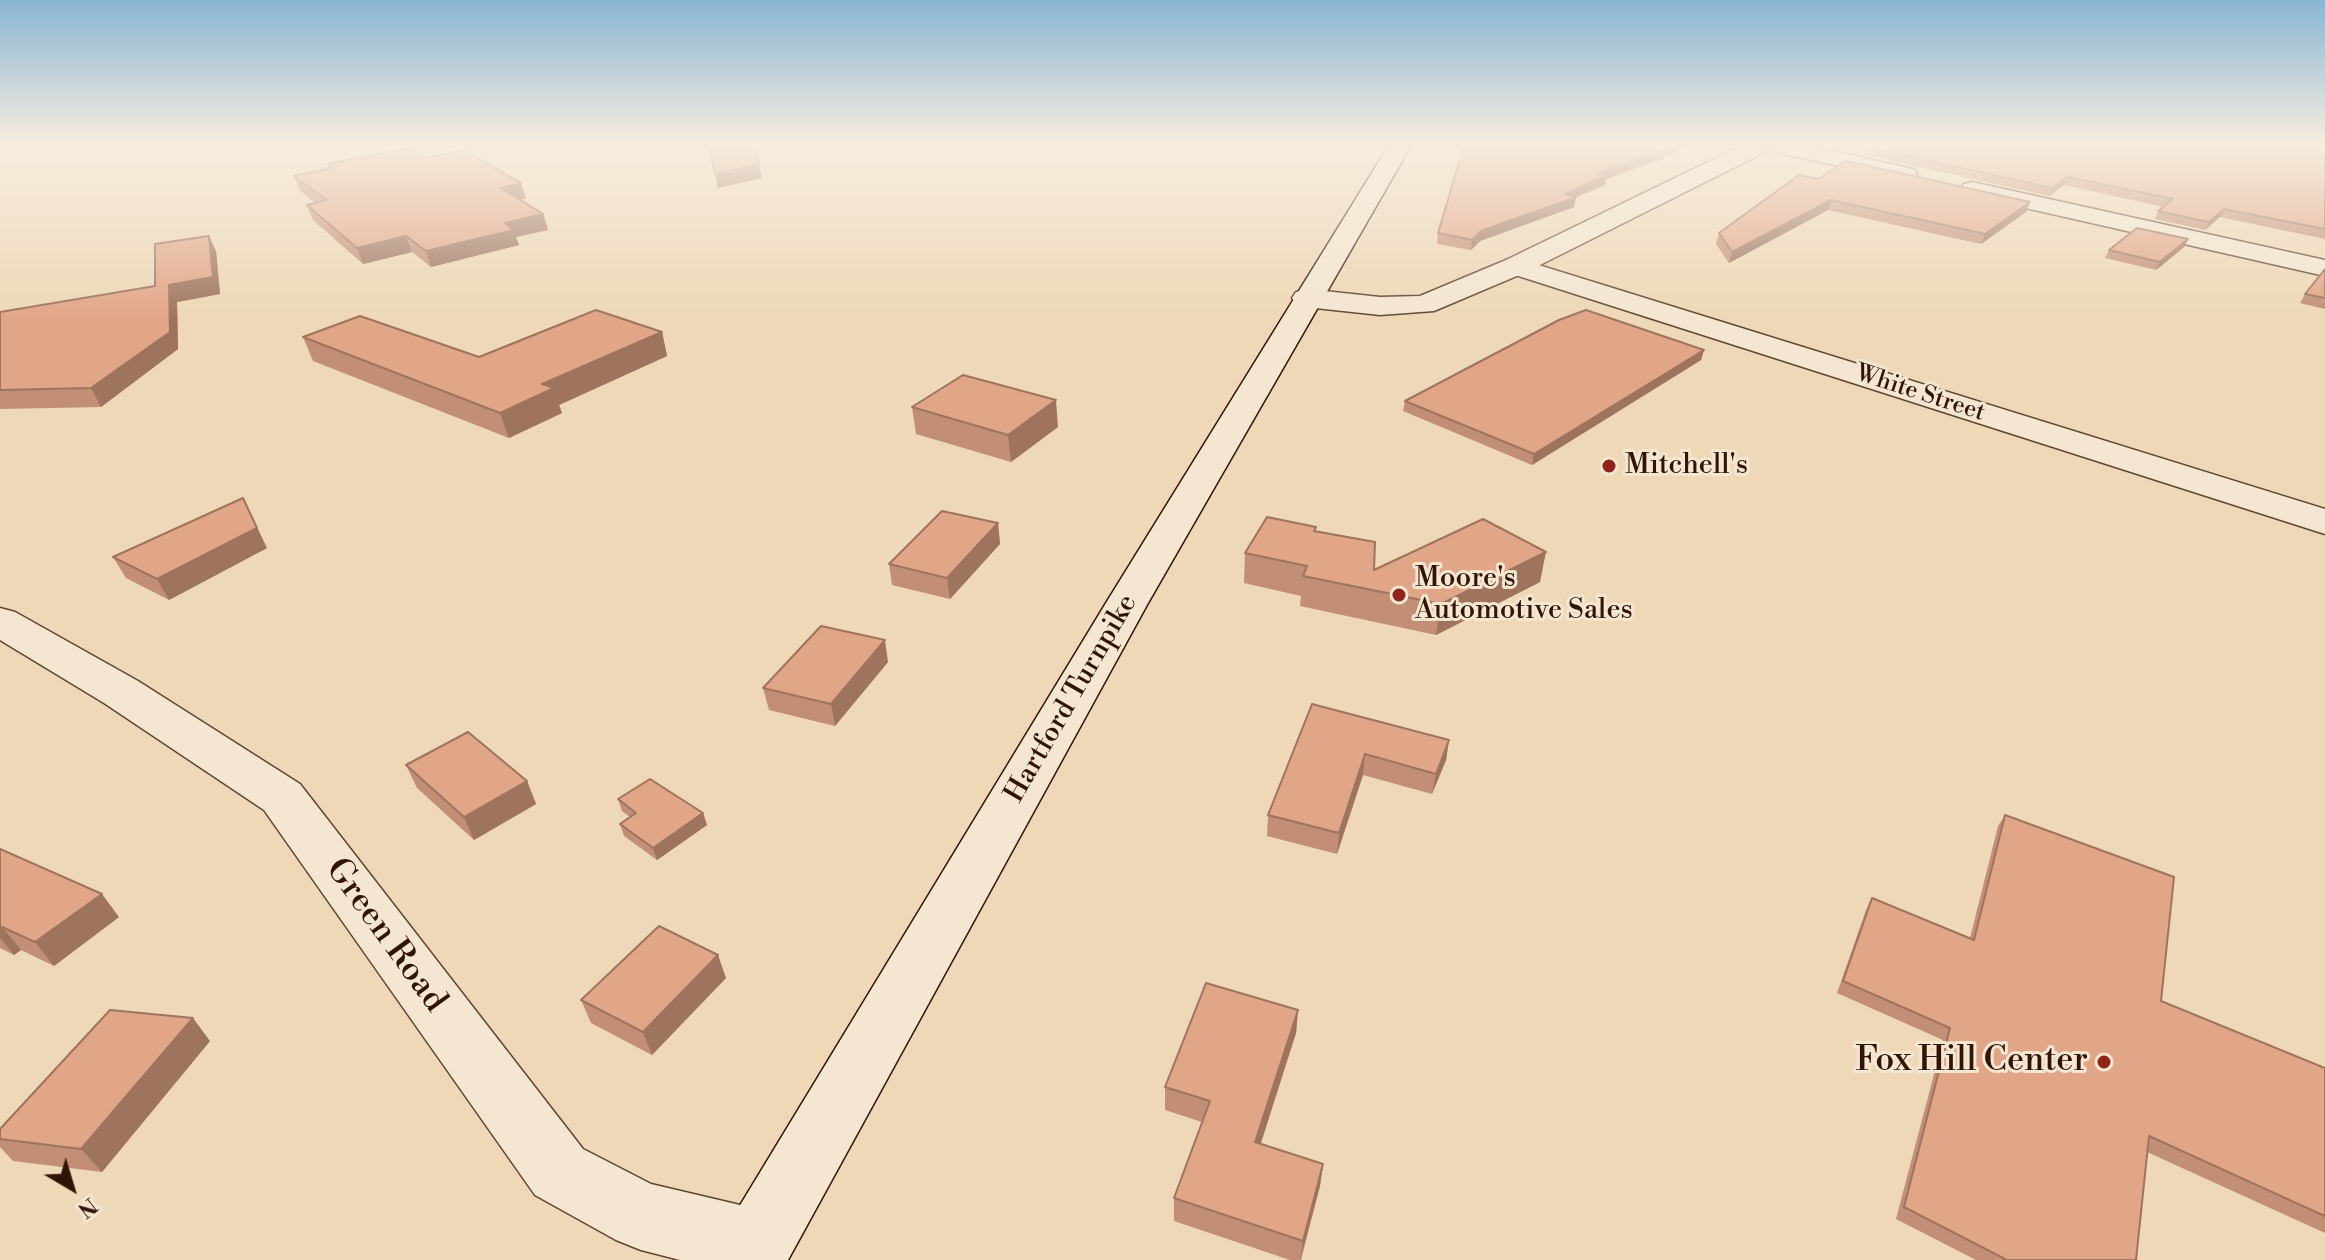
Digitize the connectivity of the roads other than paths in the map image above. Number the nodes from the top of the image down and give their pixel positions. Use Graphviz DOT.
graph roads {
  1 [pos="1366,201"];
  2 [pos="1649,201"];
  3 [pos="2023,201"];
  4 [pos="1516,266"];
  5 [pos="2325,268"];
  6 [pos="1306,298"];
  7 [pos="2325,522"];
  8 [pos="0,621"];
  9 [pos="753,1252"];
  1 -- 6 [label="street, Hartford Turnpike"];
  2 -- 4 [label="street"];
  3 -- 5 [label="street"];
  4 -- 6 [label="street"];
  4 -- 7 [label="street, White Street"];
  6 -- 9 [label="street, Hartford Turnpike"];
  8 -- 9 [label="street, Green Road"];
}
